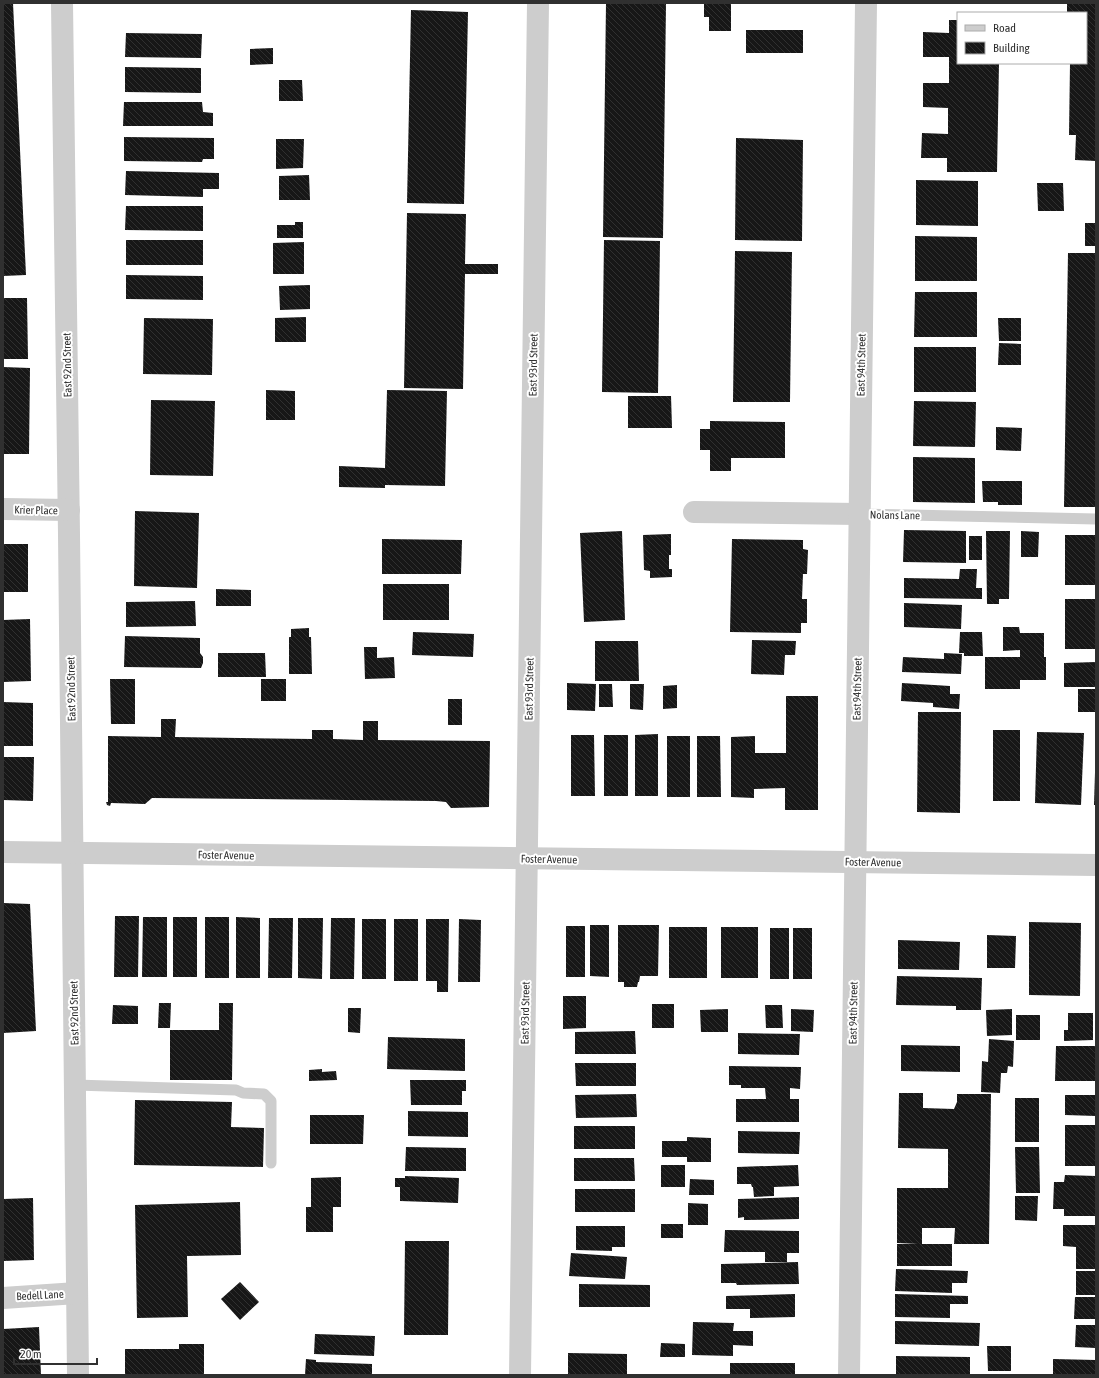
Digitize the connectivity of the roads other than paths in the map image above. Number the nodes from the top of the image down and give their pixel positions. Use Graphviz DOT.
graph roads {
  1 [pos="62,3"];
  2 [pos="538,3"];
  3 [pos="866,3"];
  4 [pos="3,509"];
  5 [pos="69,510"];
  6 [pos="694,512"];
  7 [pos="859,514"];
  8 [pos="1096,519"];
  9 [pos="3,852"];
  10 [pos="72,854"];
  11 [pos="527,859"];
  12 [pos="855,862"];
  13 [pos="1096,865"];
  14 [pos="75,1085"];
  15 [pos="271,1163"];
  16 [pos="77,1293"];
  17 [pos="3,1298"];
  18 [pos="78,1375"];
  19 [pos="520,1375"];
  20 [pos="848,1375"];
  1 -- 5 [label="street, East 92nd Street"];
  2 -- 11 [label="street, East 93rd Street"];
  3 -- 7 [label="street, East 94th Street"];
  4 -- 5 [label="street, Krier Place"];
  5 -- 10 [label="street, East 92nd Street"];
  6 -- 7 [label="street, Nolans Lane"];
  7 -- 8 [label="lane, Nolans Lane"];
  7 -- 12 [label="street, East 94th Street"];
  9 -- 10 [label="street, Foster Avenue"];
  10 -- 11 [label="street, Foster Avenue"];
  10 -- 14 [label="street, East 92nd Street"];
  11 -- 12 [label="street, Foster Avenue"];
  11 -- 19 [label="street, East 93rd Street"];
  12 -- 13 [label="street, Foster Avenue"];
  12 -- 20 [label="street, East 94th Street"];
  14 -- 15 [label="lane"];
  14 -- 16 [label="street, East 92nd Street"];
  16 -- 17 [label="street, Bedell Lane"];
  16 -- 18 [label="street, East 92nd Street"];
}
